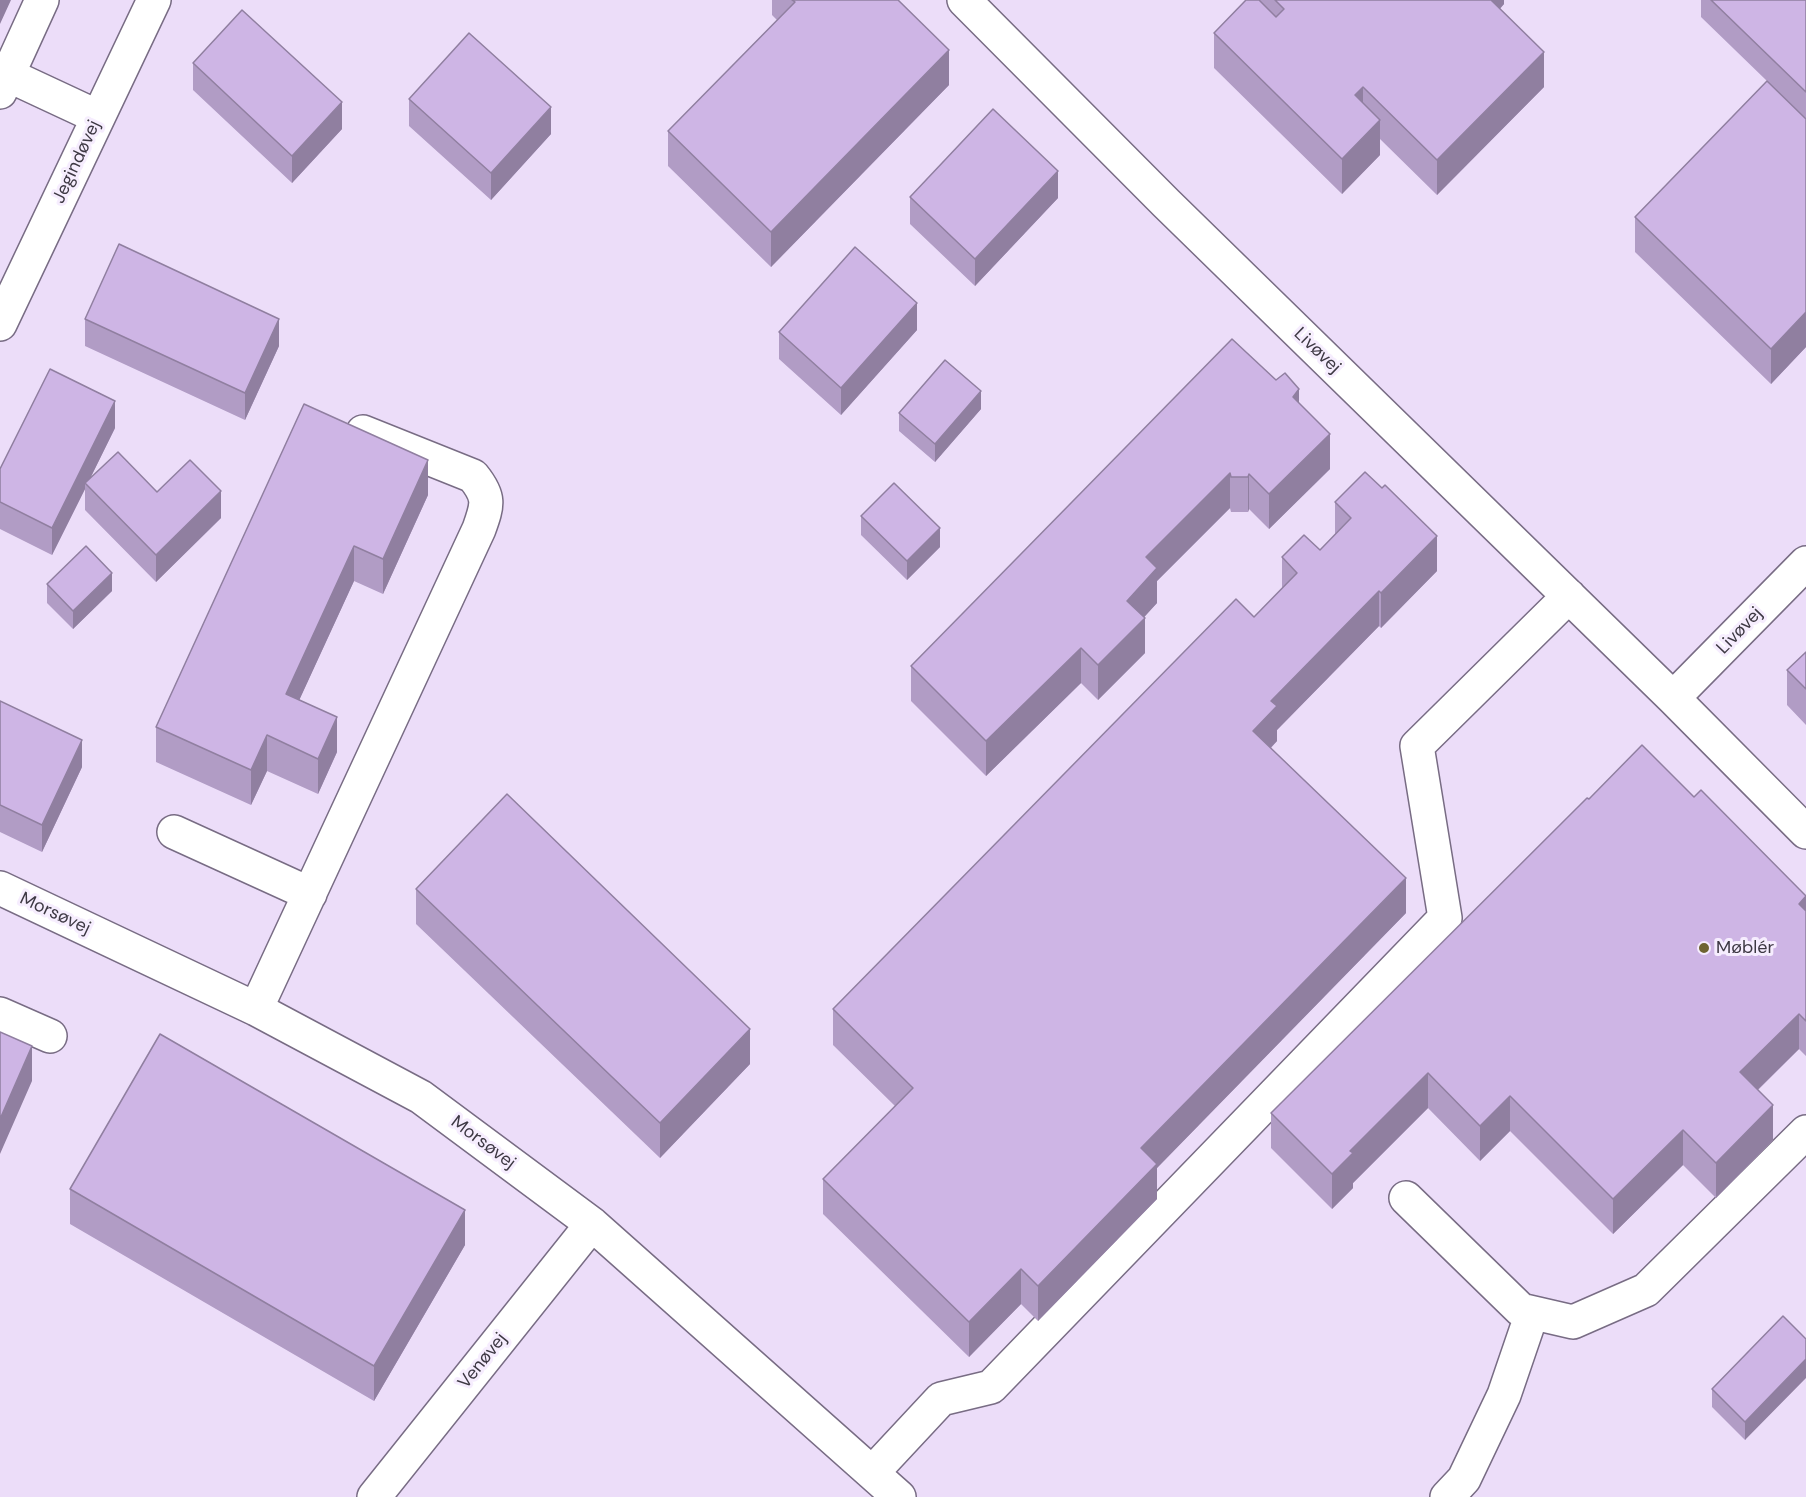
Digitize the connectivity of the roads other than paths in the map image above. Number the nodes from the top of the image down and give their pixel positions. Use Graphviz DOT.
graph roads {
  1 [pos="42,0"];
  2 [pos="153,0"];
  3 [pos="964,0"];
  4 [pos="4,83"];
  5 [pos="98,117"];
  6 [pos="0,324"];
  7 [pos="360,431"];
  8 [pos="1806,563"];
  9 [pos="1569,596"];
  10 [pos="1673,698"];
  11 [pos="174,832"];
  12 [pos="1806,832"];
  13 [pos="0,888"];
  14 [pos="310,894"];
  15 [pos="256,1009"];
  16 [pos="0,1014"];
  17 [pos="50,1036"];
  18 [pos="1806,1132"];
  19 [pos="1406,1198"];
  20 [pos="592,1224"];
  21 [pos="1532,1313"];
  22 [pos="872,1473"];
  23 [pos="374,1497"];
  24 [pos="900,1497"];
  25 [pos="1447,1497"];
  1 -- 4 [label="street"];
  2 -- 5 [label="street, Jegindøvej"];
  3 -- 9 [label="street, Livøvej"];
  4 -- 5 [label="street"];
  5 -- 6 [label="street, Jegindøvej"];
  7 -- 14 [label="street"];
  8 -- 10 [label="street, Livøvej"];
  9 -- 10 [label="street, Livøvej"];
  9 -- 22 [label="street"];
  10 -- 12 [label="street, Livøvej"];
  11 -- 14 [label="street"];
  13 -- 15 [label="street, Morsøvej"];
  14 -- 15 [label="street"];
  15 -- 20 [label="street, Morsøvej"];
  16 -- 17 [label="street"];
  18 -- 21 [label="street"];
  19 -- 21 [label="street"];
  20 -- 22 [label="street, Morsøvej"];
  20 -- 23 [label="street, Venøvej"];
  21 -- 25 [label="street"];
  22 -- 24 [label="street, Morsøvej"];
}
